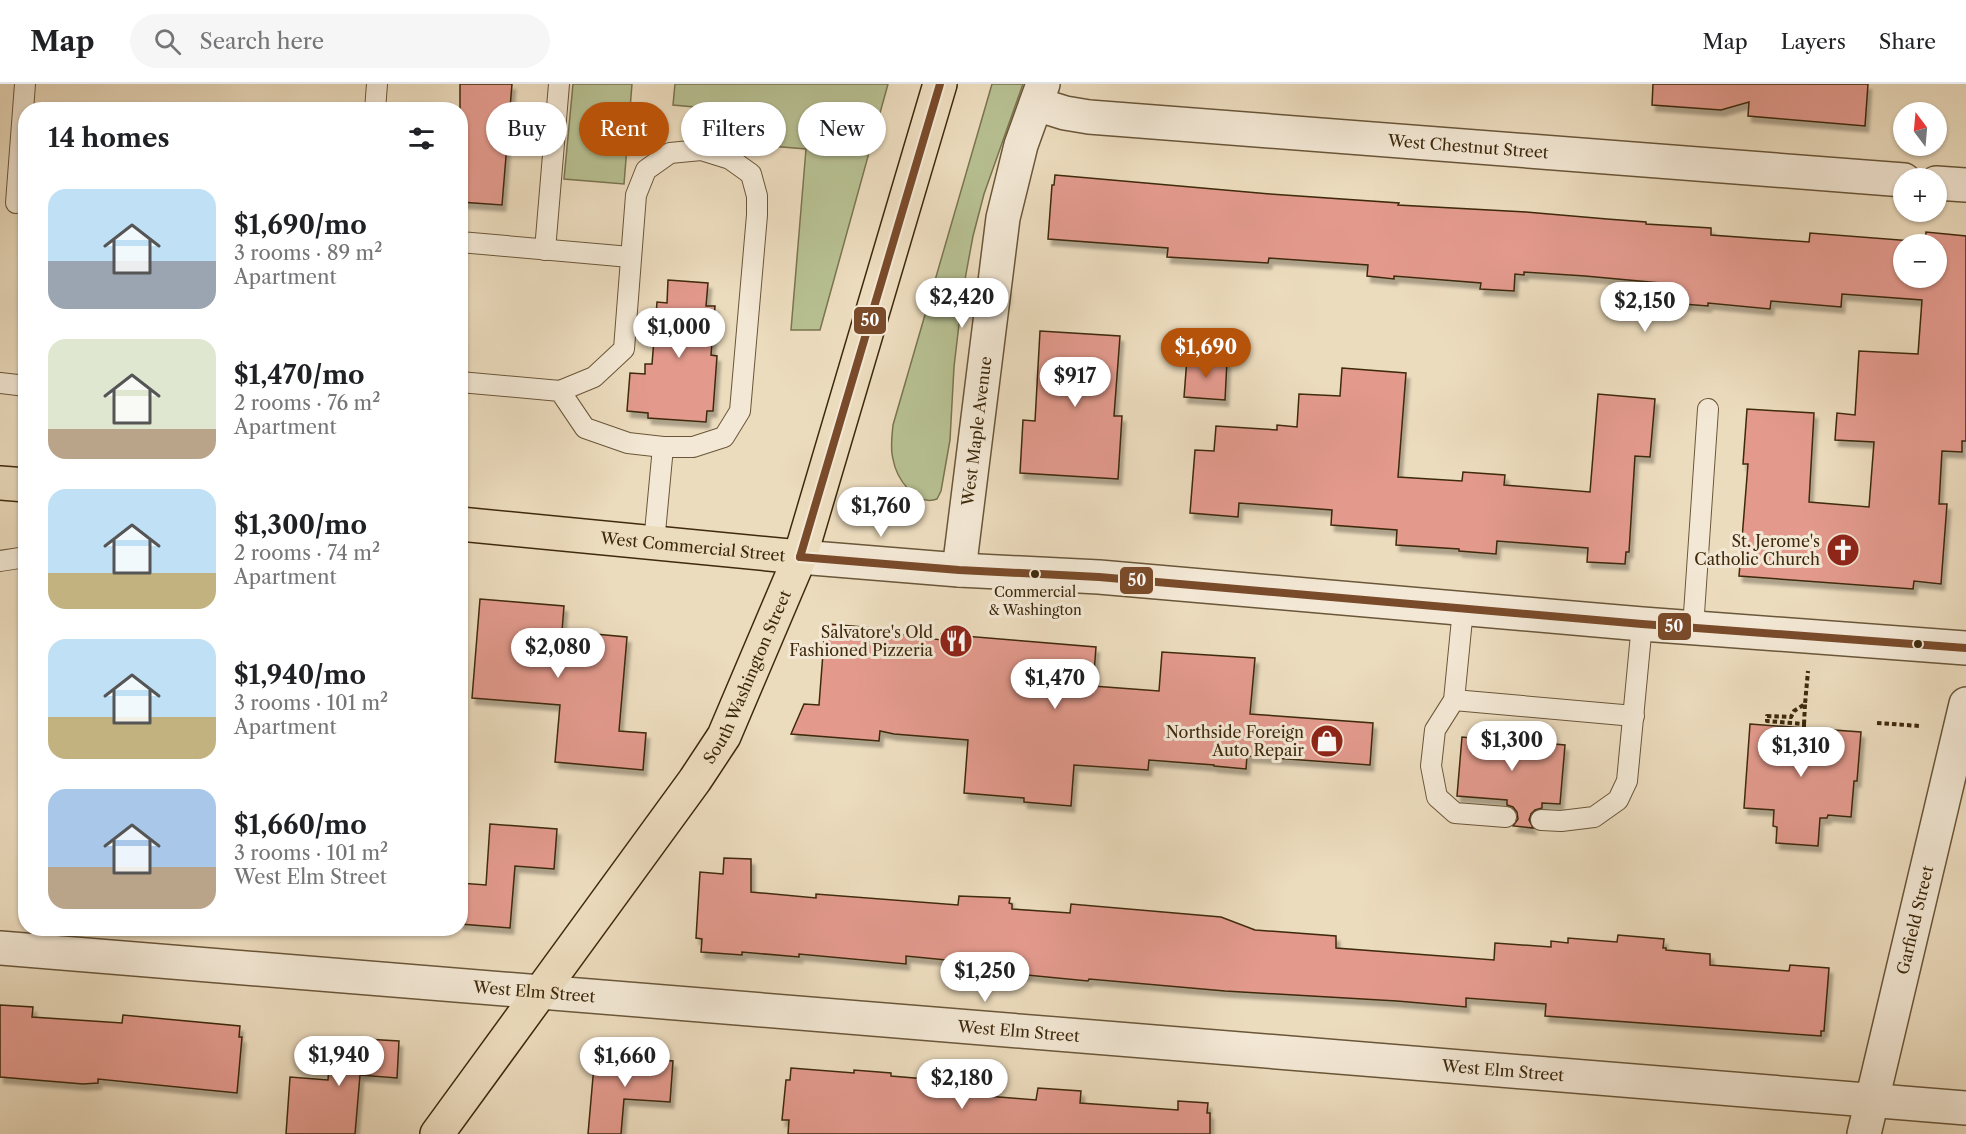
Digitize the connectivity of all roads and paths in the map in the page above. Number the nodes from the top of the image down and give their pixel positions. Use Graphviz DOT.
graph roads {
  1 [pos="25,84"];
  2 [pos="377,84"];
  3 [pos="559,84"];
  4 [pos="940,84"];
  5 [pos="1039,94"];
  6 [pos="23,102"];
  7 [pos="376,102"];
  8 [pos="18,159"];
  9 [pos="1893,179"];
  10 [pos="1947,184"];
  11 [pos="1966,185"];
  12 [pos="14,202"];
  13 [pos="468,243"];
  14 [pos="545,250"];
  15 [pos="630,257"];
  16 [pos="468,383"];
  17 [pos="0,384"];
  18 [pos="18,385"];
  19 [pos="560,391"];
  20 [pos="1708,409"];
  21 [pos="663,447"];
  22 [pos="0,483"];
  23 [pos="18,484"];
  24 [pos="468,525"];
  25 [pos="654,543"];
  26 [pos="800,557"];
  27 [pos="18,558"];
  28 [pos="0,561"];
  29 [pos="959,570"];
  30 [pos="1463,609"];
  31 [pos="1642,624"];
  32 [pos="1693,628"];
  33 [pos="1966,648"];
  34 [pos="1808,667"];
  35 [pos="1454,700"];
  36 [pos="1804,704"];
  37 [pos="1966,704"];
  38 [pos="1634,716"];
  39 [pos="1877,723"];
  40 [pos="1920,726"];
  41 [pos="1506,817"];
  42 [pos="1541,820"];
  43 [pos="0,948"];
  44 [pos="540,992"];
  45 [pos="1872,1099"];
  46 [pos="1966,1108"];
  47 [pos="437,1134"];
  48 [pos="1864,1134"];
  1 -- 6 [label="lane"];
  2 -- 7 [label="lane"];
  3 -- 14 [label="lane"];
  4 -- 26 [label="main road, South Washington Street"];
  5 -- 9 [label="street, West Chestnut Street"];
  5 -- 29 [label="street, West Maple Avenue"];
  8 -- 12 [label="lane"];
  10 -- 11 [label="street"];
  13 -- 14 [label="lane"];
  14 -- 15 [label="lane"];
  15 -- 19 [label="lane"];
  15 -- 21 [label="lane"];
  16 -- 19 [label="lane"];
  17 -- 18 [label="lane"];
  19 -- 21 [label="lane"];
  20 -- 32 [label="lane"];
  21 -- 25 [label="lane"];
  22 -- 23 [label="main road"];
  24 -- 25 [label="main road, West Commercial Street"];
  25 -- 26 [label="main road, West Commercial Street"];
  26 -- 29 [label="street, West Commercial Street"];
  26 -- 44 [label="main road, South Washington Street"];
  27 -- 28 [label="lane"];
  29 -- 30 [label="street, West Commercial Street"];
  30 -- 31 [label="street, West Commercial Street"];
  30 -- 35 [label="lane"];
  31 -- 32 [label="street, West Commercial Street"];
  31 -- 38 [label="lane"];
  32 -- 33 [label="street, West Commercial Street"];
  34 -- 36 [label="path"];
  35 -- 38 [label="lane"];
  35 -- 41 [label="lane"];
  36 -- 36 [label="path"];
  37 -- 45 [label="street, Garfield Street"];
  38 -- 42 [label="lane"];
  39 -- 40 [label="path"];
  43 -- 44 [label="street, West Elm Street"];
  44 -- 45 [label="street, West Elm Street"];
  44 -- 47 [label="main road, South Washington Street"];
  45 -- 46 [label="street, West Elm Street"];
  45 -- 48 [label="street, Garfield Street"];
}
